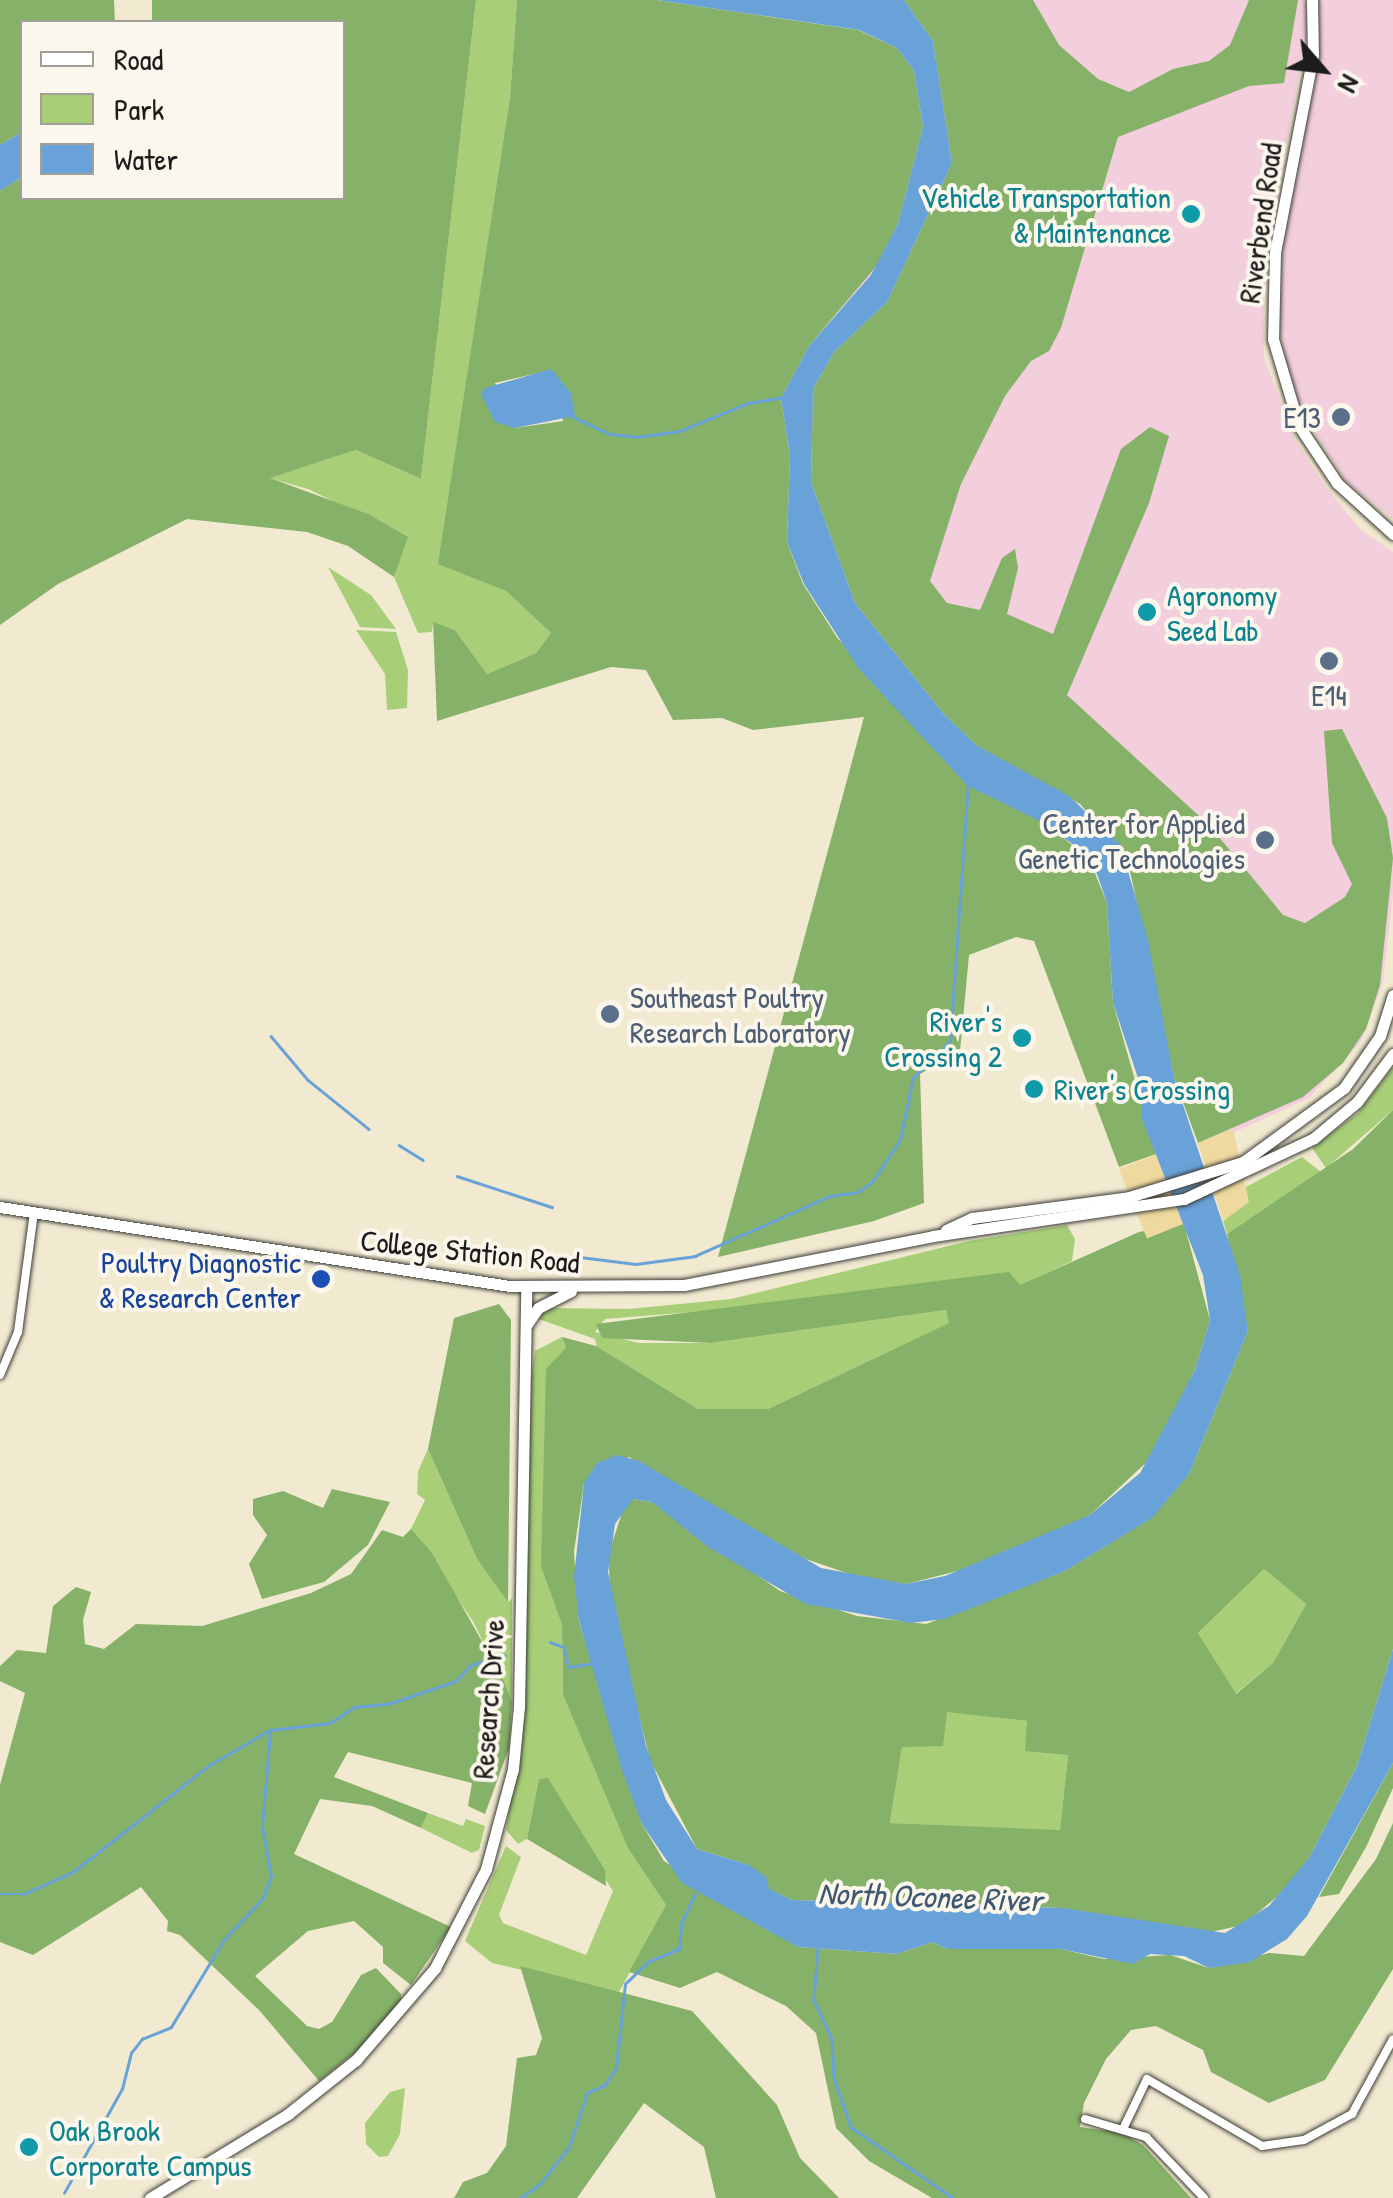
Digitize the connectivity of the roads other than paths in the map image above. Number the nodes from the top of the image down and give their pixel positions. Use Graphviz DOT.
graph roads {
  1 [pos="1312,0"];
  2 [pos="1393,534"];
  3 [pos="1393,995"];
  4 [pos="1393,1054"];
  5 [pos="1245,1168"];
  6 [pos="0,1207"];
  7 [pos="34,1212"];
  8 [pos="526,1287"];
  9 [pos="574,1289"];
  10 [pos="524,1327"];
  11 [pos="4,1364"];
  12 [pos="0,1375"];
  13 [pos="1393,2039"];
  14 [pos="1085,2118"];
  15 [pos="1124,2127"];
  16 [pos="150,2198"];
  17 [pos="1204,2198"];
  1 -- 2 [label="main road, Riverbend Road"];
  3 -- 5 [label="main road, College Station Road"];
  4 -- 5 [label="main road, College Station Road"];
  5 -- 9 [label="main road, College Station Road"];
  6 -- 7 [label="main road, College Station Road"];
  7 -- 8 [label="main road, College Station Road"];
  7 -- 11 [label="street"];
  8 -- 9 [label="main road, College Station Road"];
  8 -- 10 [label="main road, Research Drive"];
  9 -- 10 [label="main road"];
  10 -- 16 [label="main road, Research Drive"];
  11 -- 12 [label="street"];
  13 -- 15 [label="street"];
  14 -- 15 [label="street"];
  15 -- 17 [label="street"];
}
